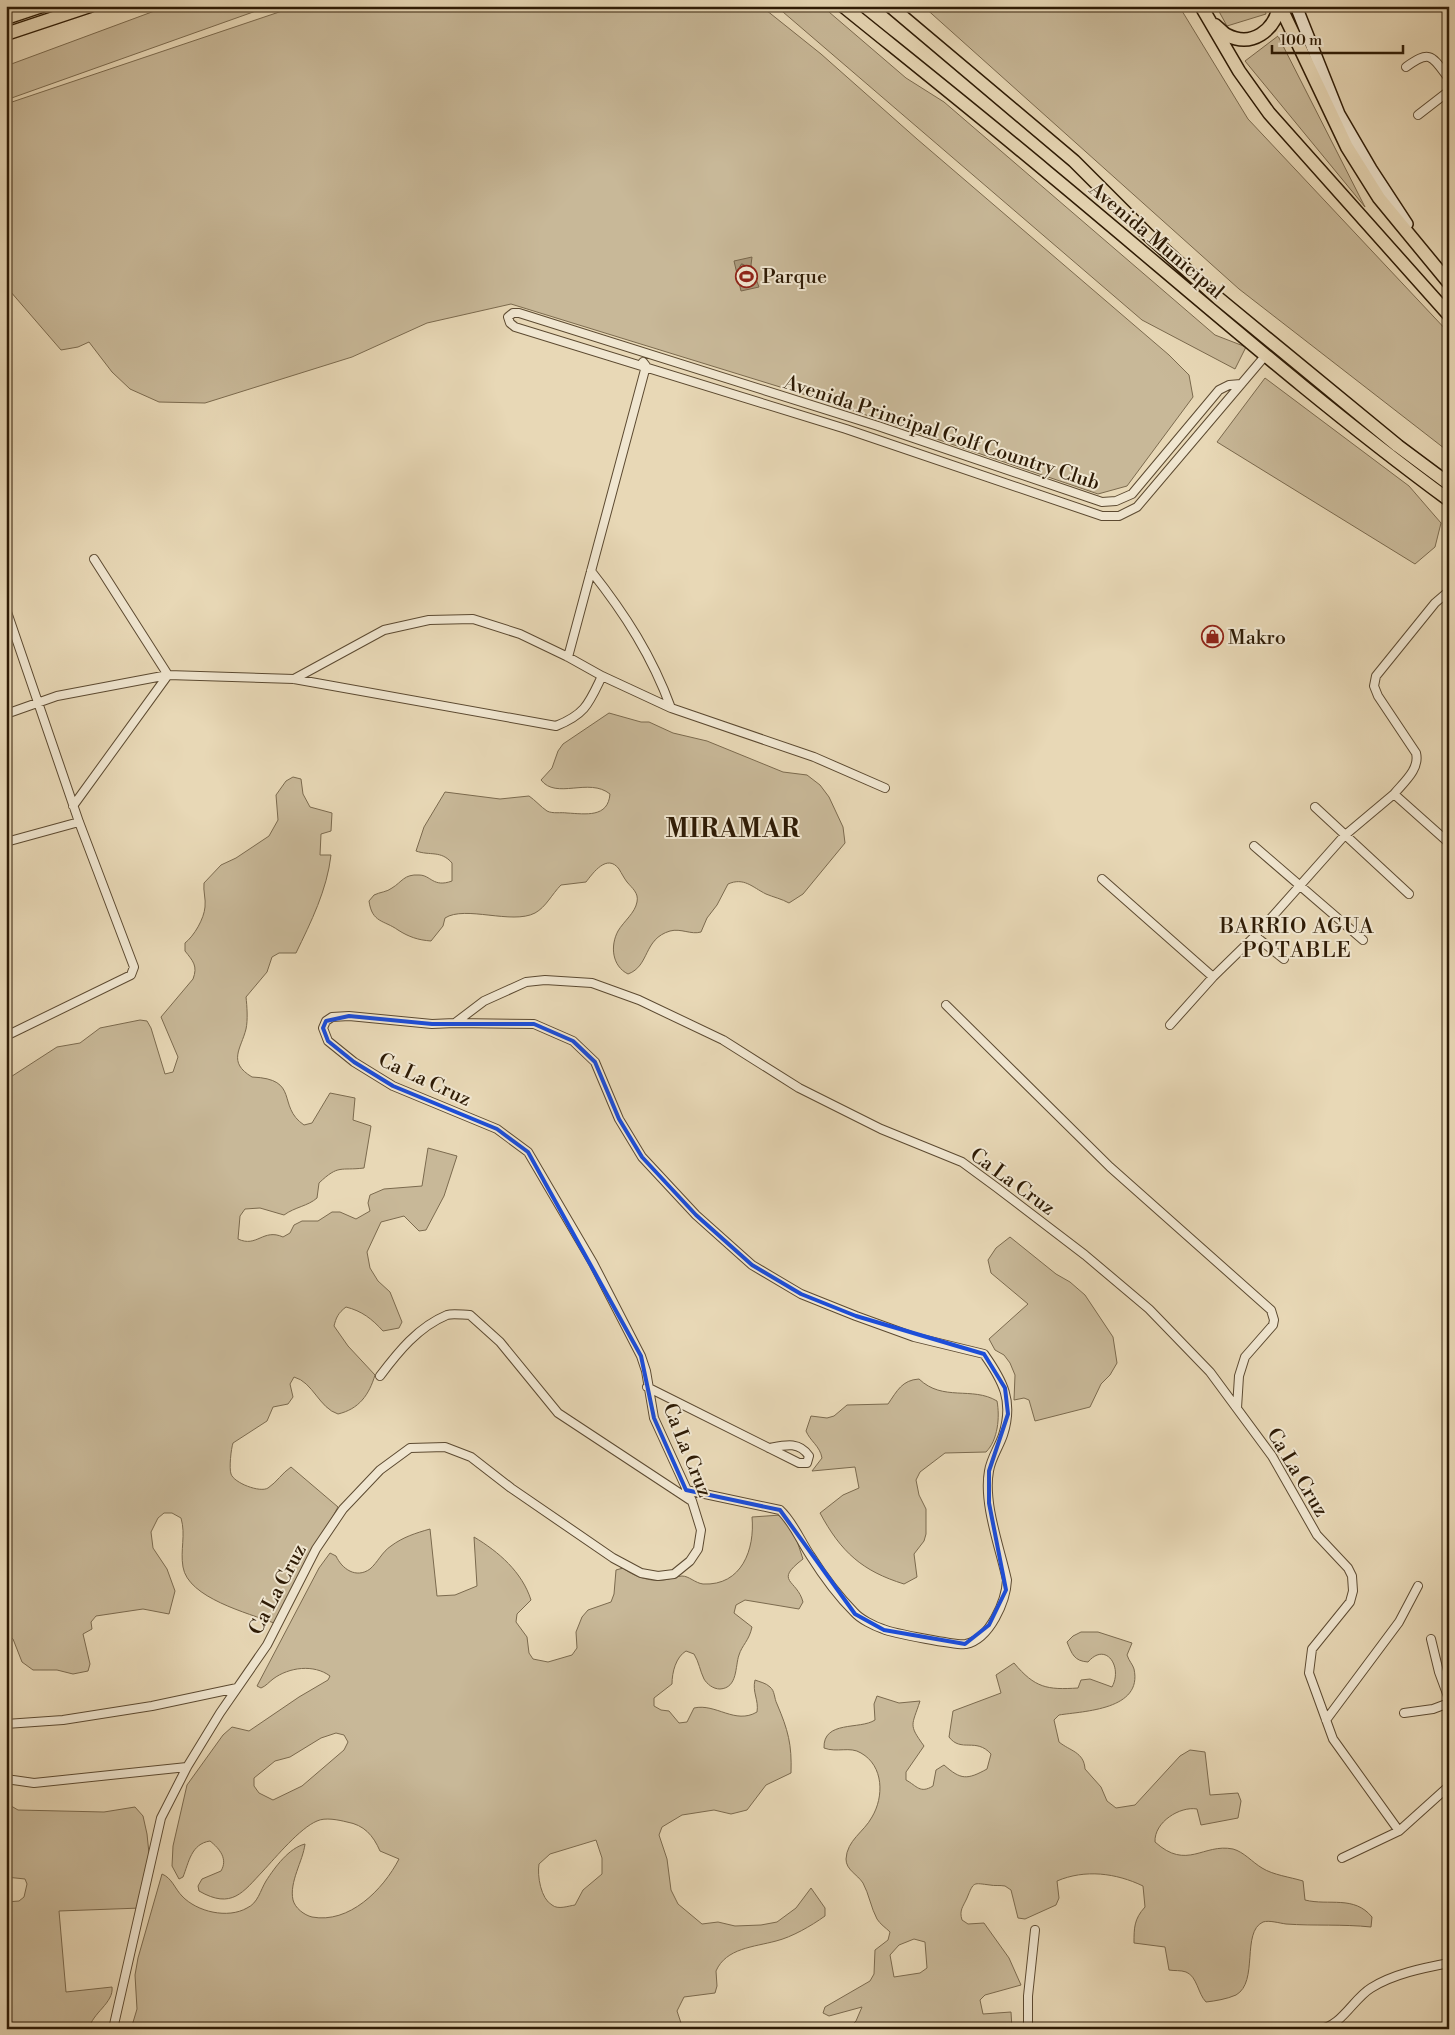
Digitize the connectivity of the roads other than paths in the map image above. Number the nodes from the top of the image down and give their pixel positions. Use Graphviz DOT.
graph roads {
  1 [pos="42,6"];
  2 [pos="90,6"];
  3 [pos="843,6"];
  4 [pos="890,6"];
  5 [pos="1280,6"];
  6 [pos="1296,6"];
  7 [pos="1201,7"];
  8 [pos="6,18"];
  9 [pos="6,34"];
  10 [pos="1406,67"];
  11 [pos="1449,79"];
  12 [pos="1449,91"];
  13 [pos="1418,115"];
  14 [pos="1436,266"];
  15 [pos="1447,280"];
  16 [pos="1449,315"];
  17 [pos="633,350"];
  18 [pos="1265,356"];
  19 [pos="646,366"];
  20 [pos="1242,384"];
  21 [pos="1449,484"];
  22 [pos="1449,500"];
  23 [pos="94,559"];
  24 [pos="591,571"];
  25 [pos="1449,591"];
  26 [pos="6,609"];
  27 [pos="568,656"];
  28 [pos="168,675"];
  29 [pos="602,676"];
  30 [pos="294,679"];
  31 [pos="38,701"];
  32 [pos="671,708"];
  33 [pos="6,714"];
  34 [pos="884,788"];
  35 [pos="1394,794"];
  36 [pos="73,806"];
  37 [pos="1315,808"];
  38 [pos="79,822"];
  39 [pos="1344,836"];
  40 [pos="6,842"];
  41 [pos="1449,843"];
  42 [pos="1254,846"];
  43 [pos="1102,879"];
  44 [pos="1299,884"];
  45 [pos="1409,894"];
  46 [pos="1256,936"];
  47 [pos="1363,940"];
  48 [pos="1284,959"];
  49 [pos="1213,977"];
  50 [pos="946,1005"];
  51 [pos="455,1023"];
  52 [pos="1170,1025"];
  53 [pos="6,1036"];
  54 [pos="380,1376"];
  55 [pos="647,1387"];
  56 [pos="1237,1408"];
  57 [pos="769,1448"];
  58 [pos="686,1490"];
  59 [pos="692,1501"];
  60 [pos="1418,1586"];
  61 [pos="1432,1639"];
  62 [pos="237,1688"];
  63 [pos="1449,1699"];
  64 [pos="1449,1703"];
  65 [pos="1404,1713"];
  66 [pos="1326,1720"];
  67 [pos="6,1724"];
  68 [pos="187,1767"];
  69 [pos="6,1779"];
  70 [pos="1449,1786"];
  71 [pos="1399,1831"];
  72 [pos="1342,1858"];
  73 [pos="1035,1930"];
  74 [pos="1449,1963"];
  75 [pos="1331,2027"];
  76 [pos="113,2029"];
  77 [pos="1028,2029"];
  78 [pos="1266,2029"];
  79 [pos="1318,2029"];
  1 -- 8 [label="highway"];
  2 -- 9 [label="highway"];
  3 -- 18 [label="highway, Avenida Municipal"];
  4 -- 21 [label="highway, Avenida Municipal"];
  5 -- 7 [label="highway"];
  5 -- 14 [label="highway"];
  6 -- 14 [label="main road"];
  7 -- 16 [label="highway"];
  10 -- 11 [label="street"];
  12 -- 13 [label="street"];
  14 -- 15 [label="highway"];
  17 -- 19 [label="street"];
  17 -- 19 [label="street, Avenida Principal Golf Country Club"];
  17 -- 20 [label="street, Avenida Principal Golf Country Club"];
  18 -- 20 [label="street"];
  18 -- 22 [label="highway, Avenida Municipal"];
  19 -- 20 [label="street, Avenida Principal Golf Country Club"];
  19 -- 24 [label="street"];
  23 -- 28 [label="street"];
  24 -- 27 [label="street"];
  24 -- 32 [label="street"];
  25 -- 35 [label="street"];
  26 -- 31 [label="street"];
  27 -- 29 [label="street"];
  27 -- 30 [label="street"];
  28 -- 30 [label="street"];
  28 -- 31 [label="street"];
  28 -- 36 [label="street"];
  29 -- 30 [label="street"];
  29 -- 32 [label="street"];
  31 -- 33 [label="street"];
  31 -- 36 [label="street"];
  32 -- 34 [label="street"];
  35 -- 39 [label="street"];
  35 -- 41 [label="street"];
  36 -- 38 [label="street"];
  37 -- 39 [label="street"];
  38 -- 40 [label="street"];
  38 -- 53 [label="street"];
  39 -- 44 [label="street"];
  39 -- 45 [label="street"];
  42 -- 44 [label="street"];
  43 -- 49 [label="street"];
  44 -- 46 [label="street"];
  44 -- 47 [label="street"];
  46 -- 48 [label="street"];
  46 -- 49 [label="street"];
  49 -- 52 [label="street"];
  50 -- 56 [label="street"];
  51 -- 55 [label="street, Ca La Cruz"];
  51 -- 56 [label="street, Ca La Cruz"];
  51 -- 58 [label="street"];
  54 -- 59 [label="street"];
  55 -- 57 [label="street"];
  55 -- 58 [label="street, Ca La Cruz"];
  56 -- 66 [label="street, Ca La Cruz"];
  58 -- 59 [label="street, Ca La Cruz"];
  59 -- 62 [label="street, Ca La Cruz"];
  60 -- 66 [label="street"];
  61 -- 63 [label="street"];
  62 -- 67 [label="street"];
  62 -- 68 [label="street, Ca La Cruz"];
  64 -- 65 [label="street"];
  66 -- 71 [label="street, Ca La Cruz"];
  68 -- 69 [label="street"];
  68 -- 76 [label="street, Ca La Cruz"];
  70 -- 71 [label="street"];
  71 -- 72 [label="street"];
  73 -- 77 [label="street"];
  74 -- 75 [label="street"];
  75 -- 79 [label="street"];
  78 -- 79 [label="street"];
}
